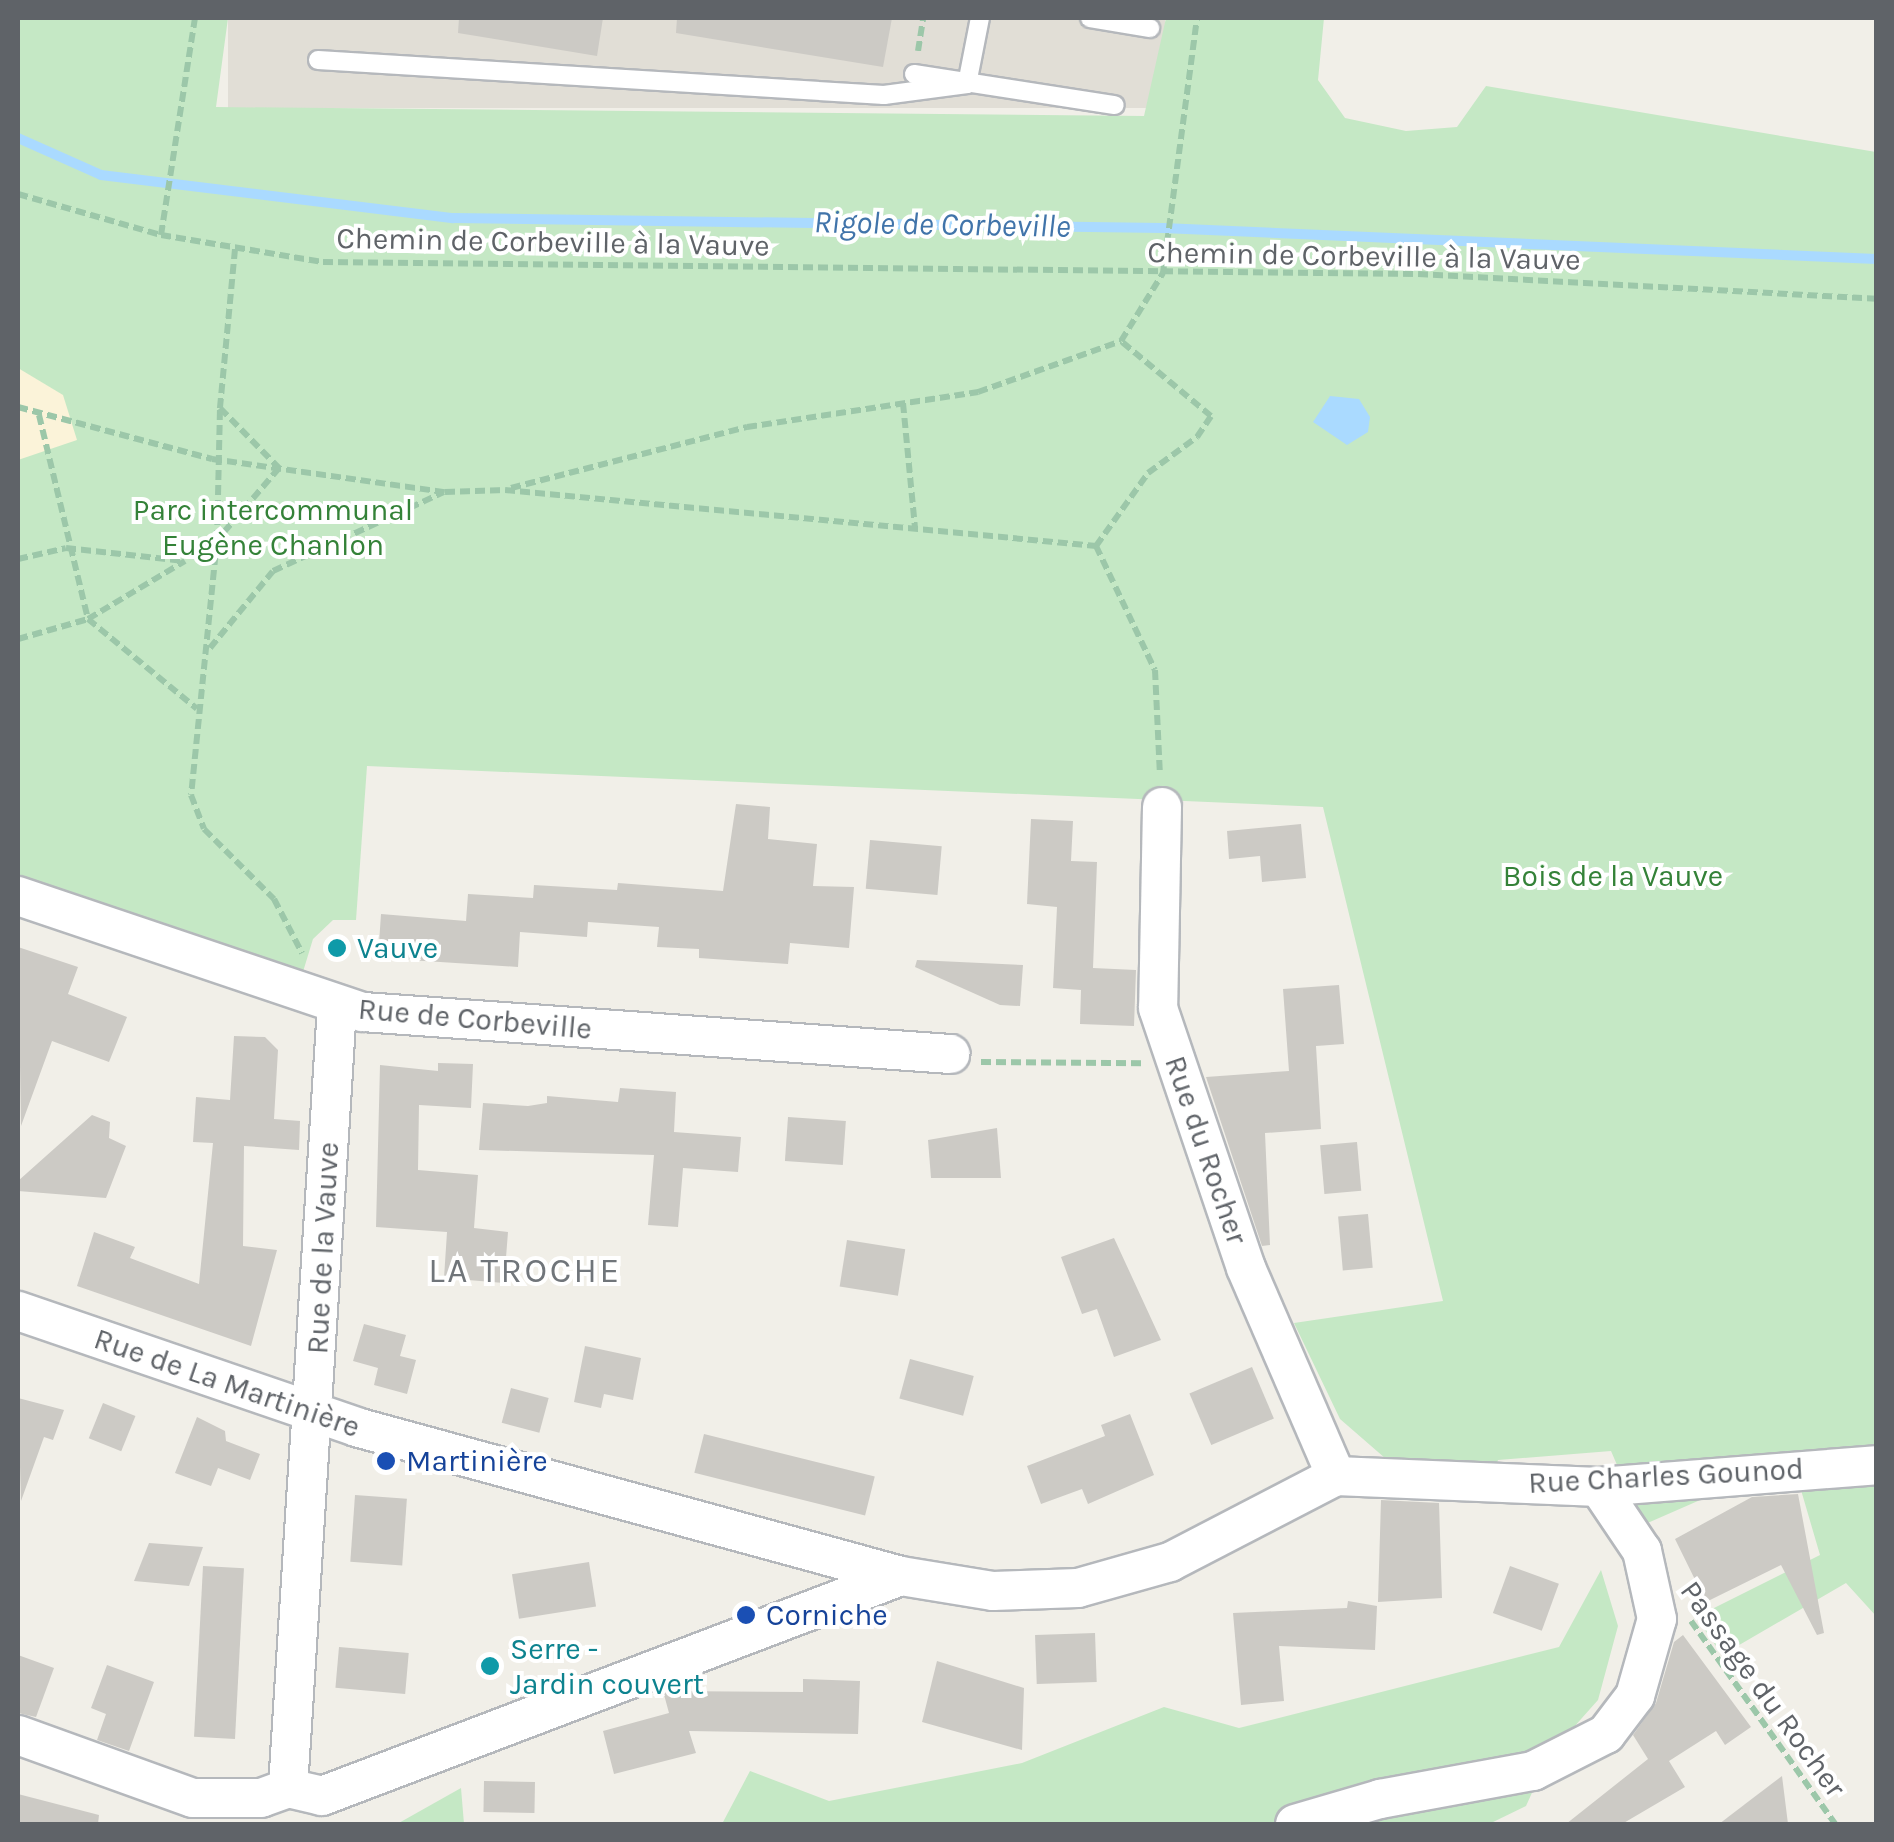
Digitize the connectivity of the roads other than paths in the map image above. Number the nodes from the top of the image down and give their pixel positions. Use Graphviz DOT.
graph roads {
  1 [pos="980,18"];
  2 [pos="1090,18"];
  3 [pos="1150,28"];
  4 [pos="318,60"];
  5 [pos="914,74"];
  6 [pos="967,84"];
  7 [pos="1114,105"];
  8 [pos="1162,807"];
  9 [pos="18,896"];
  10 [pos="325,1003"];
  11 [pos="951,1054"];
  12 [pos="18,1311"];
  13 [pos="312,1412"];
  14 [pos="1876,1465"];
  15 [pos="1336,1476"];
  16 [pos="1599,1487"];
  17 [pos="901,1576"];
  18 [pos="18,1735"];
  19 [pos="288,1788"];
  20 [pos="1296,1824"];
  1 -- 6 [label="lane"];
  2 -- 3 [label="lane"];
  4 -- 6 [label="lane"];
  5 -- 6 [label="lane"];
  6 -- 7 [label="lane"];
  8 -- 15 [label="street, Rue du Rocher"];
  9 -- 10 [label="street, Rue de Corbeville"];
  10 -- 11 [label="street, Rue de Corbeville"];
  10 -- 13 [label="street, Rue de la Vauve"];
  12 -- 13 [label="street, Rue de La Martinière"];
  13 -- 17 [label="street, Rue de La Martinière"];
  13 -- 19 [label="street, Rue de la Vauve"];
  14 -- 16 [label="street, Rue Charles Gounod"];
  15 -- 16 [label="street, Rue Charles Gounod"];
  15 -- 17 [label="street, Rue de La Martinière"];
  16 -- 20 [label="street"];
  17 -- 19 [label="street"];
  18 -- 19 [label="street"];
}
